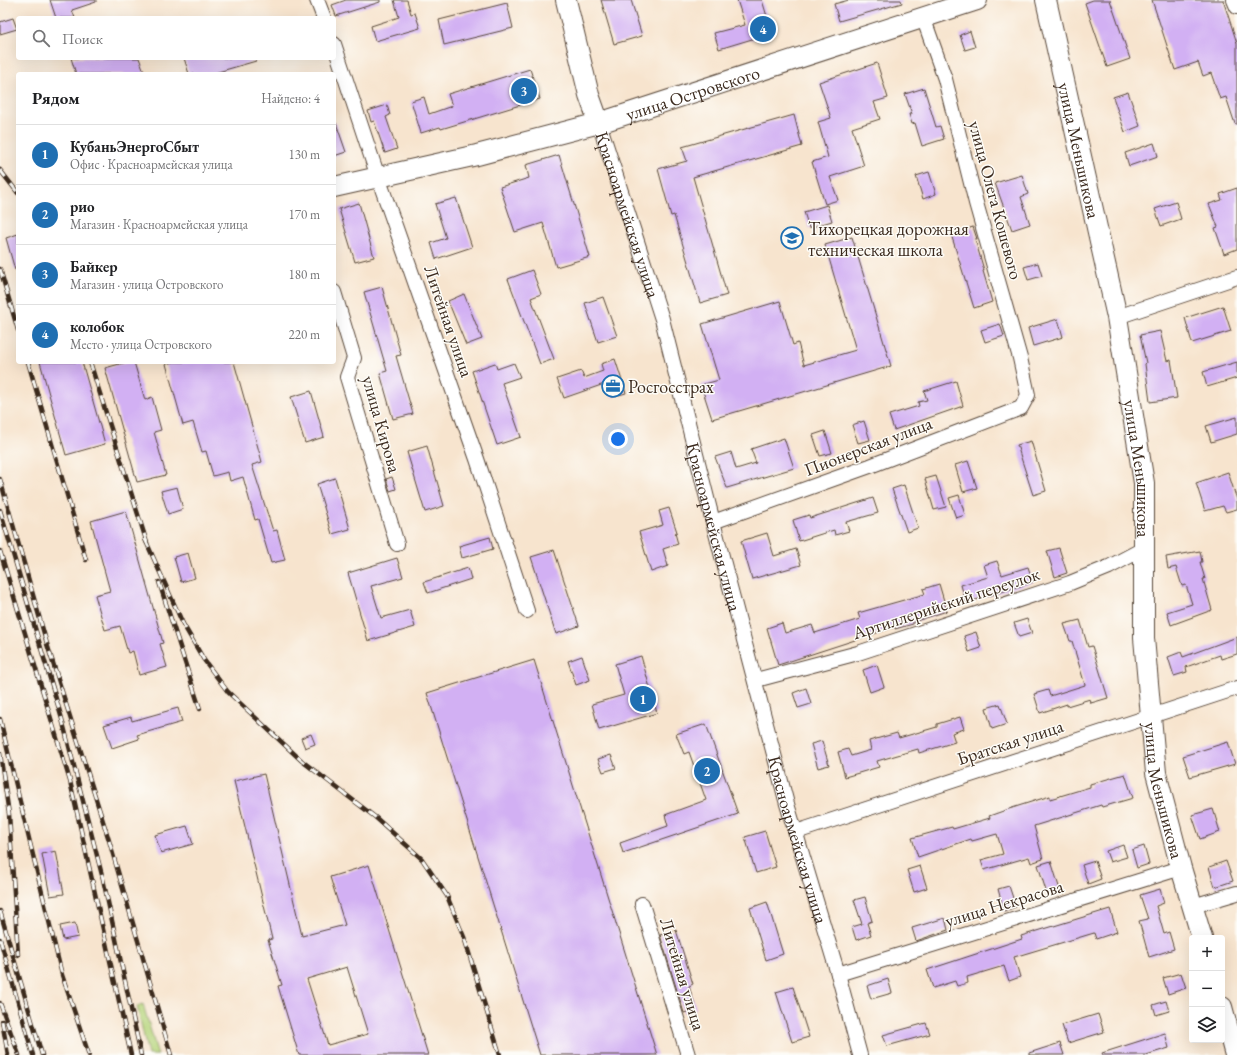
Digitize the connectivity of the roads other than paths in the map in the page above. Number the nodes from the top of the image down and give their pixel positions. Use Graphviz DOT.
graph roads {
  1 [pos="317,0"];
  2 [pos="566,0"];
  3 [pos="977,0"];
  4 [pos="1046,0"];
  5 [pos="1234,0"];
  6 [pos="1237,7"];
  7 [pos="323,16"];
  8 [pos="923,17"];
  9 [pos="336,50"];
  10 [pos="599,123"];
  11 [pos="378,177"];
  12 [pos="336,187"];
  13 [pos="1237,276"];
  14 [pos="336,299"];
  15 [pos="1117,317"];
  16 [pos="1028,395"];
  17 [pos="713,522"];
  18 [pos="397,544"];
  19 [pos="1143,549"];
  20 [pos="527,611"];
  21 [pos="756,680"];
  22 [pos="1237,688"];
  23 [pos="1150,716"];
  24 [pos="796,832"];
  25 [pos="1181,868"];
  26 [pos="1237,893"];
  27 [pos="642,904"];
  28 [pos="1193,906"];
  29 [pos="1201,935"];
  30 [pos="838,974"];
  31 [pos="1225,1018"];
  32 [pos="688,1055"];
  33 [pos="860,1055"];
  34 [pos="1235,1055"];
  1 -- 7 [label="street"];
  2 -- 10 [label="street, Красноармейская улица"];
  3 -- 8 [label="street, улица Островского"];
  4 -- 15 [label="street, улица Меньшикова"];
  5 -- 6 [label="street"];
  8 -- 10 [label="street, улица Островского"];
  8 -- 16 [label="street, улица Олега Кошевого"];
  9 -- 11 [label="street, Литейная улица"];
  10 -- 11 [label="street, улица Островского"];
  10 -- 17 [label="street, Красноармейская улица"];
  11 -- 12 [label="street, улица Островского"];
  11 -- 20 [label="street, Литейная улица"];
  13 -- 15 [label="street"];
  14 -- 18 [label="street, улица Кирова"];
  15 -- 19 [label="street, улица Меньшикова"];
  16 -- 17 [label="street, Пионерская улица"];
  17 -- 21 [label="street, Красноармейская улица"];
  19 -- 21 [label="street, Артиллерийский переулок"];
  19 -- 23 [label="street, улица Меньшикова"];
  21 -- 24 [label="street, Красноармейская улица"];
  22 -- 23 [label="street, Братская улица"];
  23 -- 24 [label="street, Братская улица"];
  23 -- 25 [label="street, улица Меньшикова"];
  24 -- 30 [label="street, Красноармейская улица"];
  25 -- 28 [label="street, улица Меньшикова"];
  25 -- 30 [label="street, улица Некрасова"];
  26 -- 28 [label="street"];
  27 -- 32 [label="street, Литейная улица"];
  28 -- 29 [label="street, улица Меньшикова"];
  30 -- 33 [label="street, Красноармейская улица"];
  31 -- 34 [label="street"];
}
